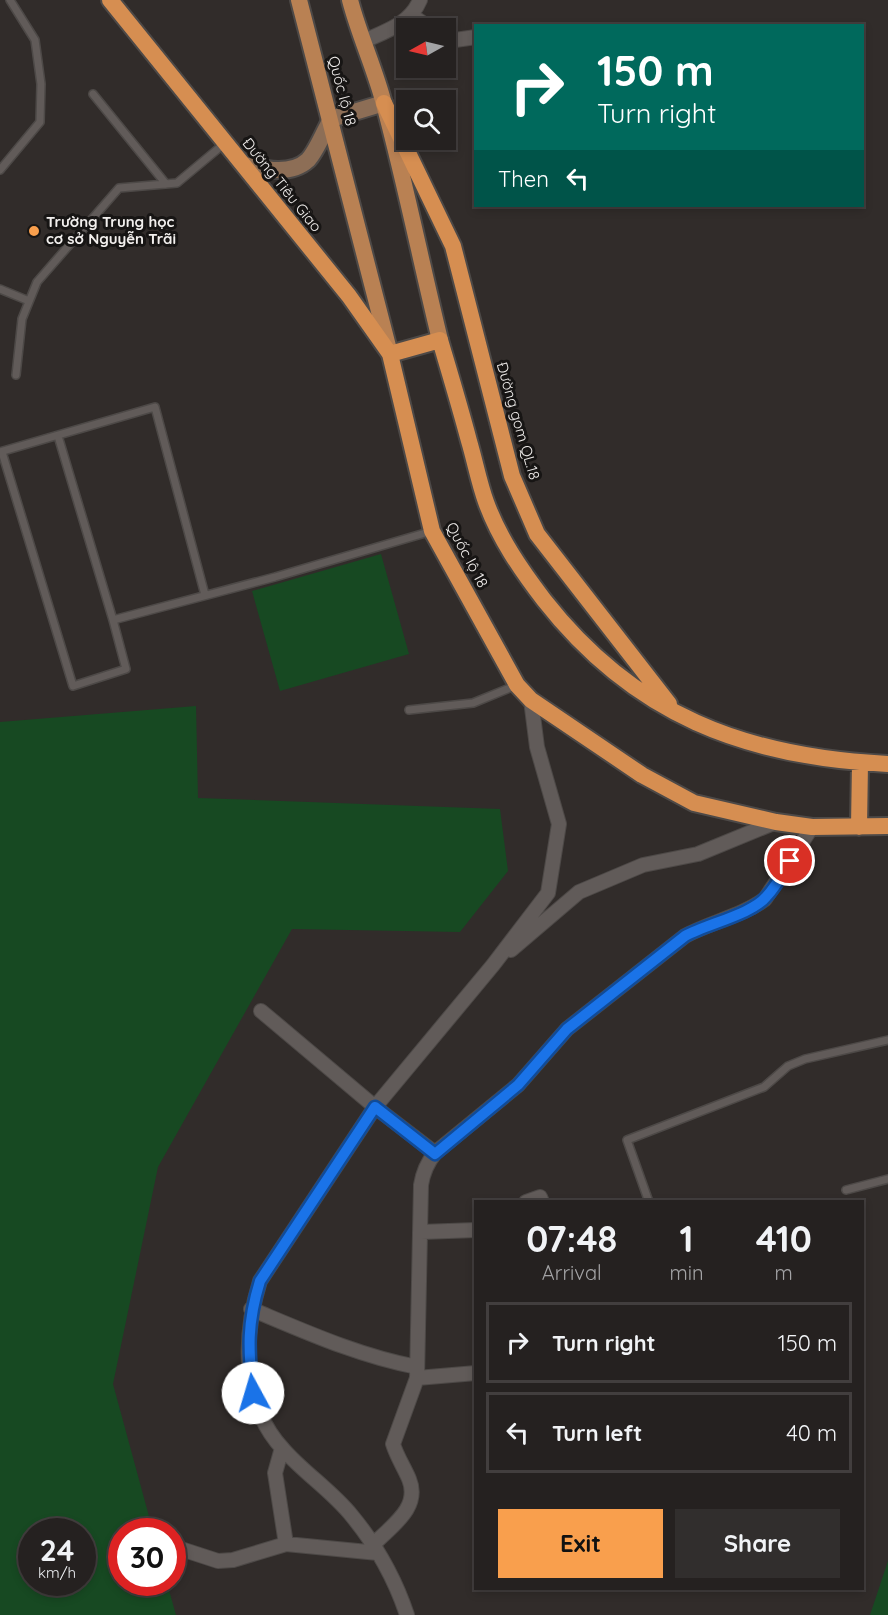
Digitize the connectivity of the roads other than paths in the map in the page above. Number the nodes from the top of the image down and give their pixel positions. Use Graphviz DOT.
graph roads {
  1 [pos="10,0"];
  2 [pos="110,0"];
  3 [pos="299,0"];
  4 [pos="350,0"];
  5 [pos="420,0"];
  6 [pos="411,15"];
  7 [pos="415,18"];
  8 [pos="474,37"];
  9 [pos="456,40"];
  10 [pos="364,41"];
  11 [pos="93,94"];
  12 [pos="384,103"];
  13 [pos="331,118"];
  14 [pos="225,143"];
  15 [pos="244,165"];
  16 [pos="0,170"];
  17 [pos="166,184"];
  18 [pos="0,289"];
  19 [pos="29,301"];
  20 [pos="440,340"];
  21 [pos="390,354"];
  22 [pos="16,375"];
  23 [pos="58,436"];
  24 [pos="1,452"];
  25 [pos="432,531"];
  26 [pos="205,595"];
  27 [pos="114,620"];
  28 [pos="517,685"];
  29 [pos="531,700"];
  30 [pos="409,710"];
  31 [pos="679,716"];
  32 [pos="860,763"];
  33 [pos="888,764"];
  34 [pos="776,822"];
  35 [pos="888,826"];
  36 [pos="812,827"];
  37 [pos="859,827"];
  38 [pos="493,965"];
  39 [pos="261,1011"];
  40 [pos="888,1040"];
  41 [pos="375,1107"];
  42 [pos="435,1154"];
  43 [pos="888,1179"];
  44 [pos="846,1190"];
  45 [pos="648,1200"];
  46 [pos="474,1230"];
  47 [pos="421,1232"];
  48 [pos="251,1309"];
  49 [pos="417,1372"];
  50 [pos="474,1373"];
  51 [pos="282,1448"];
  52 [pos="286,1544"];
  53 [pos="376,1549"];
  54 [pos="186,1551"];
  55 [pos="407,1615"];
  1 -- 16 [label="lane"];
  2 -- 14 [label="highway, Đường Tiêu Giao"];
  3 -- 13 [label="main road, Quốc lộ 18"];
  4 -- 10 [label="main road"];
  5 -- 6 [label="street"];
  6 -- 7 [label="street"];
  6 -- 10 [label="street"];
  8 -- 9 [label="street"];
  10 -- 12 [label="main road"];
  11 -- 17 [label="lane"];
  12 -- 13 [label="main road"];
  12 -- 20 [label="main road"];
  12 -- 31 [label="highway, Đường gom QL.18"];
  13 -- 15 [label="main road"];
  13 -- 21 [label="main road, Quốc lộ 18"];
  14 -- 15 [label="highway, Đường Tiêu Giao"];
  14 -- 17 [label="lane"];
  15 -- 21 [label="highway, Đường Tiêu Giao"];
  17 -- 19 [label="lane"];
  18 -- 19 [label="lane"];
  19 -- 22 [label="lane"];
  20 -- 21 [label="highway"];
  20 -- 31 [label="highway"];
  21 -- 25 [label="highway, Quốc lộ 18"];
  23 -- 24 [label="lane"];
  23 -- 26 [label="lane"];
  23 -- 27 [label="lane"];
  24 -- 27 [label="lane"];
  25 -- 26 [label="lane"];
  25 -- 28 [label="highway, Quốc lộ 18"];
  26 -- 27 [label="lane"];
  28 -- 29 [label="highway, Quốc lộ 18"];
  28 -- 30 [label="lane"];
  29 -- 34 [label="highway, Quốc lộ 18"];
  29 -- 38 [label="street"];
  31 -- 32 [label="highway"];
  32 -- 33 [label="highway"];
  32 -- 37 [label="highway"];
  34 -- 36 [label="highway, Quốc lộ 18"];
  34 -- 38 [label="street"];
  35 -- 37 [label="highway, Quốc lộ 18"];
  36 -- 37 [label="highway, Quốc lộ 18"];
  36 -- 42 [label="street"];
  38 -- 41 [label="street"];
  39 -- 41 [label="street"];
  40 -- 45 [label="lane"];
  41 -- 42 [label="street"];
  41 -- 48 [label="street"];
  42 -- 47 [label="street"];
  43 -- 44 [label="lane"];
  46 -- 47 [label="street"];
  47 -- 49 [label="street"];
  48 -- 49 [label="street"];
  48 -- 51 [label="street"];
  49 -- 50 [label="street"];
  49 -- 53 [label="street"];
  51 -- 52 [label="street"];
  51 -- 53 [label="street"];
  52 -- 53 [label="street"];
  52 -- 54 [label="street"];
  53 -- 55 [label="street"];
}
